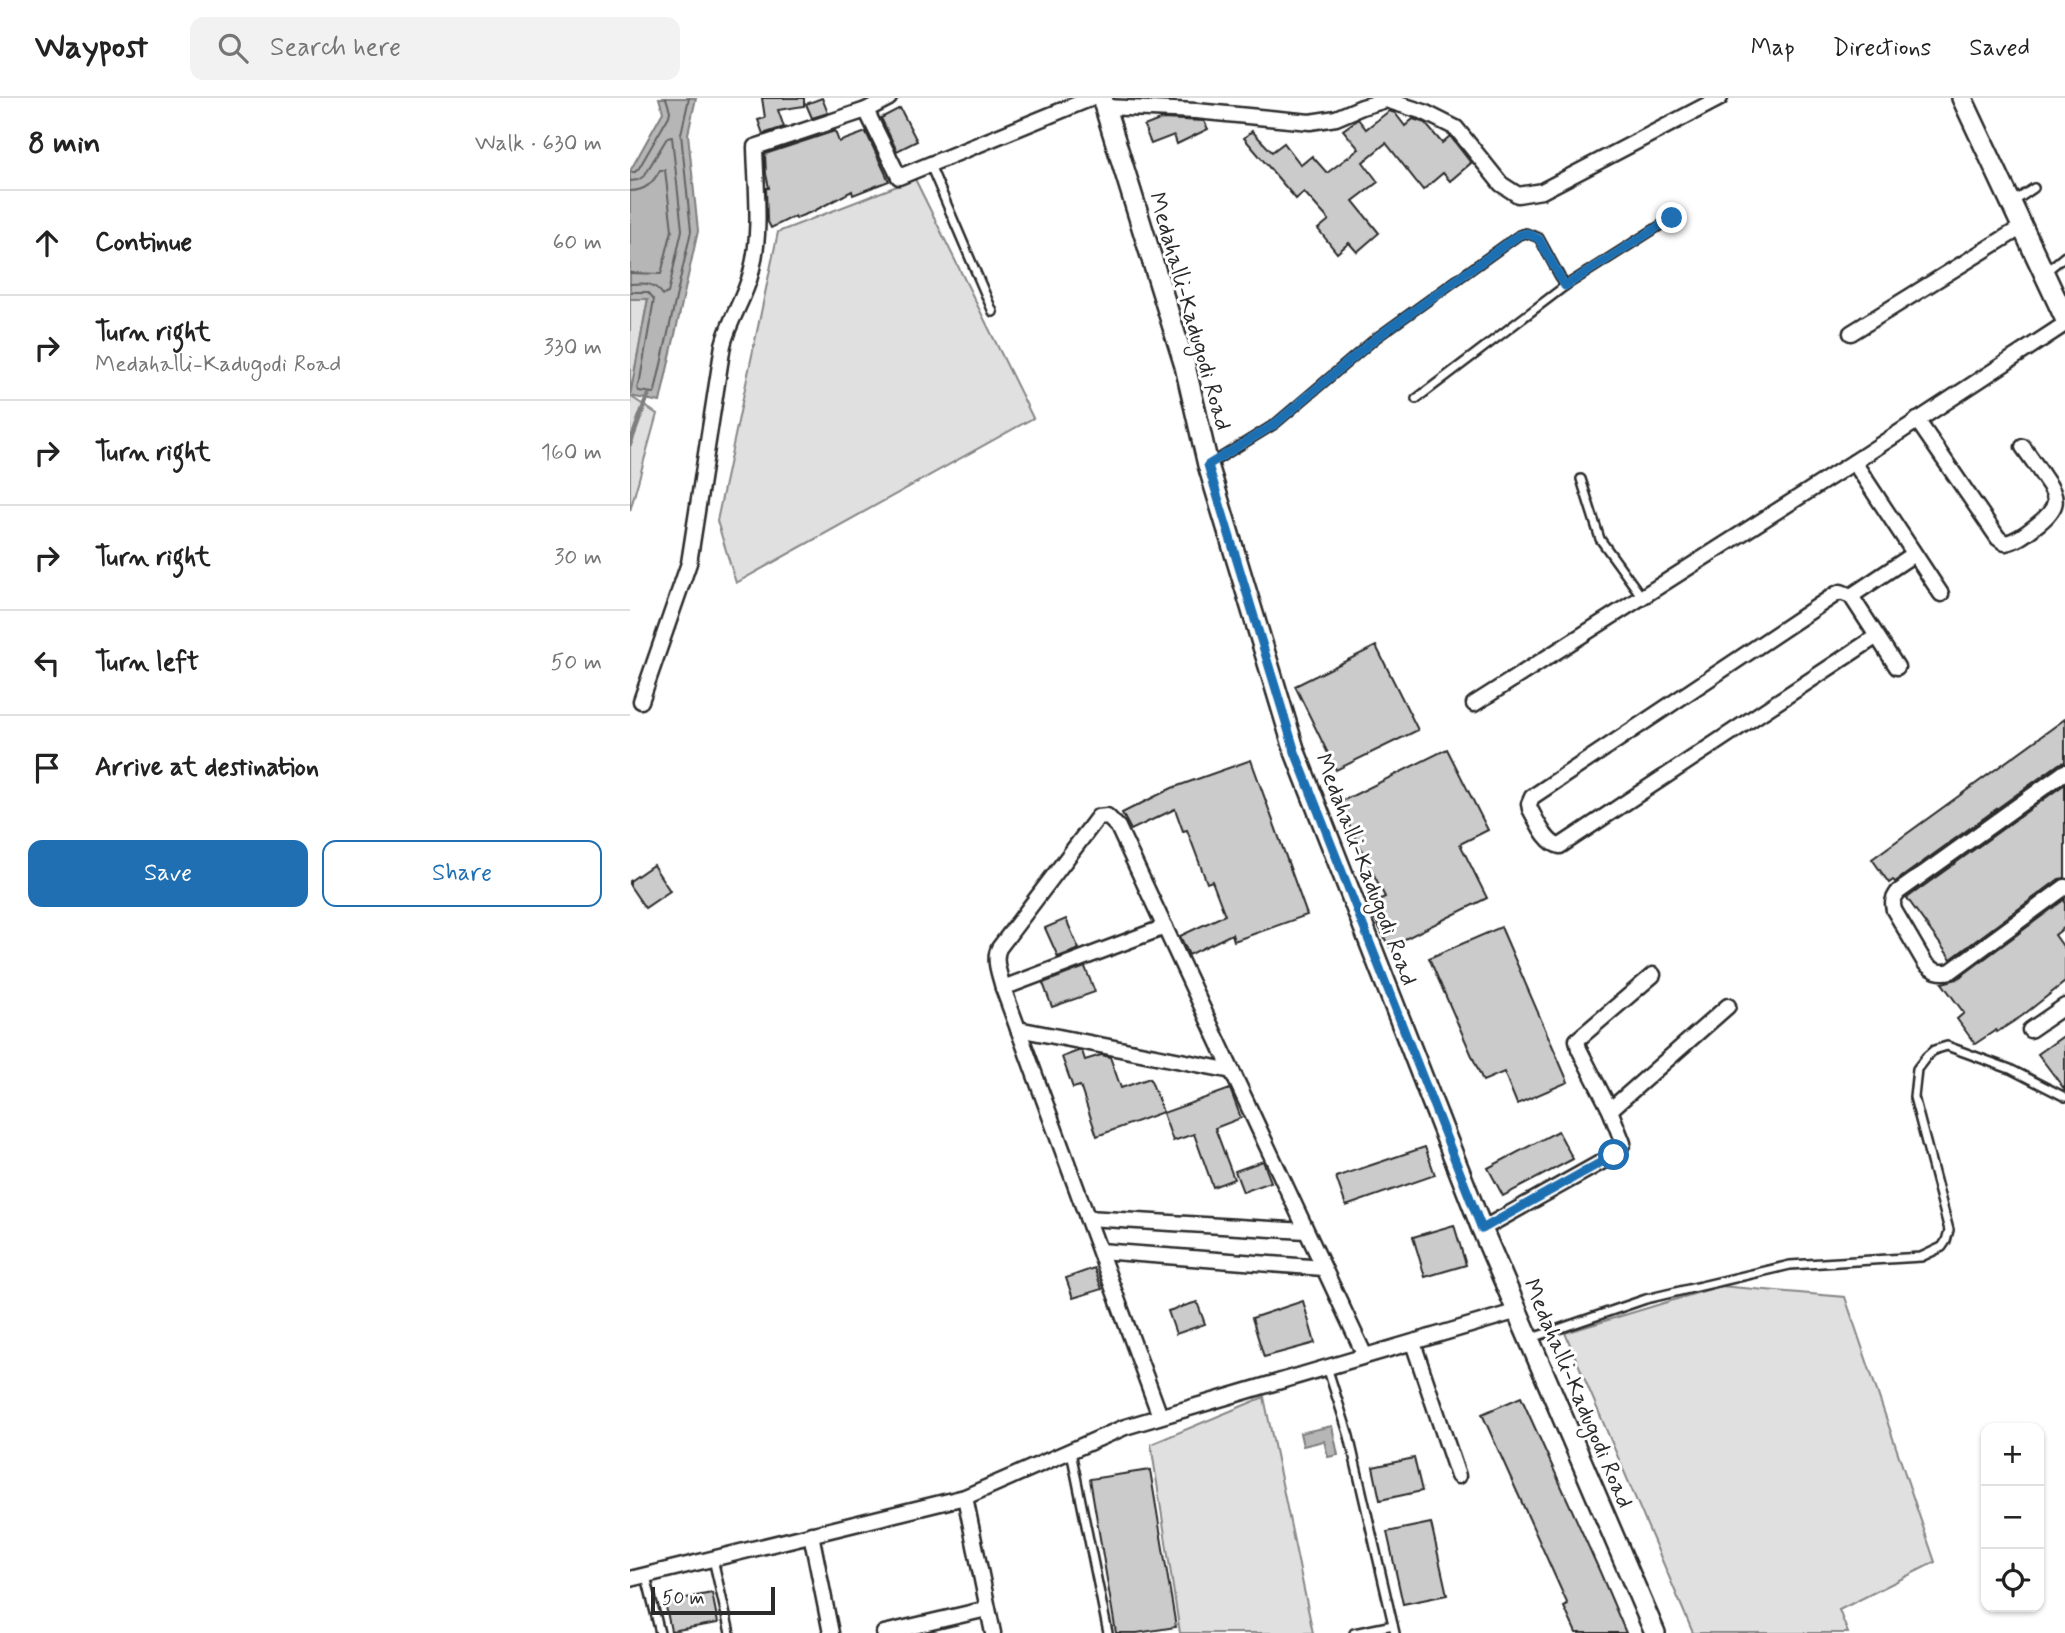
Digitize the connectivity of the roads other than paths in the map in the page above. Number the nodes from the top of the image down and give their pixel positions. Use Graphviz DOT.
graph roads {
  1 [pos="889,98"];
  2 [pos="1210,98"];
  3 [pos="1720,98"];
  4 [pos="1385,99"];
  5 [pos="1100,101"];
  6 [pos="1969,101"];
  7 [pos="866,110"];
  8 [pos="1196,111"];
  9 [pos="930,164"];
  10 [pos="2035,188"];
  11 [pos="2012,204"];
  12 [pos="1672,218"];
  13 [pos="2022,228"];
  14 [pos="2065,256"];
  15 [pos="2044,273"];
  16 [pos="1565,286"];
  17 [pos="993,312"];
  18 [pos="2065,318"];
  19 [pos="2065,324"];
  20 [pos="1851,333"];
  21 [pos="1416,398"];
  22 [pos="1917,420"];
  23 [pos="2024,447"];
  24 [pos="1854,462"];
  25 [pos="1208,465"];
  26 [pos="1581,480"];
  27 [pos="1914,554"];
  28 [pos="1941,594"];
  29 [pos="1851,596"];
  30 [pos="1642,597"];
  31 [pos="1877,636"];
  32 [pos="1897,667"];
  33 [pos="641,701"];
  34 [pos="1474,704"];
  35 [pos="2065,772"];
  36 [pos="2065,887"];
  37 [pos="1165,927"];
  38 [pos="1653,975"];
  39 [pos="1003,988"];
  40 [pos="1728,1006"];
  41 [pos="2065,1006"];
  42 [pos="1018,1029"];
  43 [pos="2030,1030"];
  44 [pos="1232,1071"];
  45 [pos="2065,1097"];
  46 [pos="1610,1110"];
  47 [pos="1087,1218"];
  48 [pos="1482,1229"];
  49 [pos="1306,1231"];
  50 [pos="1100,1251"];
  51 [pos="1323,1268"];
  52 [pos="1518,1311"];
  53 [pos="1530,1339"];
  54 [pos="1413,1343"];
  55 [pos="1365,1356"];
  56 [pos="1327,1367"];
  57 [pos="1160,1416"];
  58 [pos="1071,1451"];
  59 [pos="1458,1476"];
  60 [pos="965,1497"];
  61 [pos="811,1534"];
  62 [pos="713,1559"];
  63 [pos="646,1576"];
  64 [pos="630,1579"];
  65 [pos="987,1609"];
  66 [pos="1394,1629"];
  67 [pos="660,1633"];
  68 [pos="730,1633"];
  69 [pos="831,1633"];
  70 [pos="884,1633"];
  71 [pos="993,1633"];
  72 [pos="1108,1633"];
  73 [pos="1354,1633"];
  74 [pos="1655,1633"];
  1 -- 7 [label="street"];
  2 -- 8 [label="street"];
  3 -- 4 [label="street"];
  4 -- 8 [label="street"];
  5 -- 8 [label="street"];
  5 -- 9 [label="street"];
  5 -- 25 [label="street, Medahalli-Kadugodi Road"];
  6 -- 11 [label="street"];
  7 -- 9 [label="street"];
  7 -- 33 [label="street"];
  9 -- 17 [label="lane"];
  10 -- 11 [label="lane"];
  11 -- 13 [label="street"];
  12 -- 16 [label="lane"];
  13 -- 15 [label="street"];
  13 -- 20 [label="street"];
  14 -- 15 [label="lane"];
  15 -- 18 [label="street"];
  16 -- 21 [label="lane"];
  16 -- 25 [label="lane"];
  19 -- 22 [label="street"];
  22 -- 23 [label="street"];
  22 -- 24 [label="street"];
  24 -- 27 [label="street"];
  24 -- 30 [label="street"];
  25 -- 48 [label="street, Medahalli-Kadugodi Road"];
  26 -- 30 [label="lane"];
  27 -- 28 [label="street"];
  27 -- 29 [label="street"];
  29 -- 31 [label="street"];
  29 -- 31 [label="street"];
  30 -- 34 [label="street"];
  31 -- 32 [label="street"];
  35 -- 36 [label="street"];
  37 -- 39 [label="street"];
  37 -- 39 [label="street"];
  37 -- 44 [label="street"];
  38 -- 46 [label="street"];
  39 -- 42 [label="street"];
  40 -- 46 [label="street"];
  41 -- 43 [label="street"];
  42 -- 44 [label="street"];
  42 -- 47 [label="street"];
  44 -- 49 [label="street"];
  45 -- 53 [label="lane"];
  46 -- 48 [label="street"];
  47 -- 49 [label="street"];
  47 -- 50 [label="street"];
  48 -- 52 [label="street, Medahalli-Kadugodi Road"];
  49 -- 51 [label="street"];
  50 -- 51 [label="street"];
  50 -- 57 [label="street"];
  51 -- 55 [label="street"];
  52 -- 53 [label="street, Medahalli-Kadugodi Road"];
  52 -- 54 [label="street"];
  53 -- 74 [label="street, Medahalli-Kadugodi Road"];
  54 -- 55 [label="street"];
  54 -- 59 [label="street"];
  55 -- 56 [label="street"];
  56 -- 57 [label="street"];
  56 -- 66 [label="lane"];
  57 -- 58 [label="street"];
  58 -- 60 [label="street"];
  58 -- 72 [label="lane"];
  60 -- 61 [label="street"];
  60 -- 65 [label="street"];
  61 -- 62 [label="street"];
  61 -- 69 [label="street"];
  62 -- 63 [label="street"];
  62 -- 68 [label="lane"];
  63 -- 64 [label="street"];
  63 -- 67 [label="lane"];
  65 -- 70 [label="street"];
  65 -- 71 [label="street"];
  66 -- 73 [label="lane"];
}
